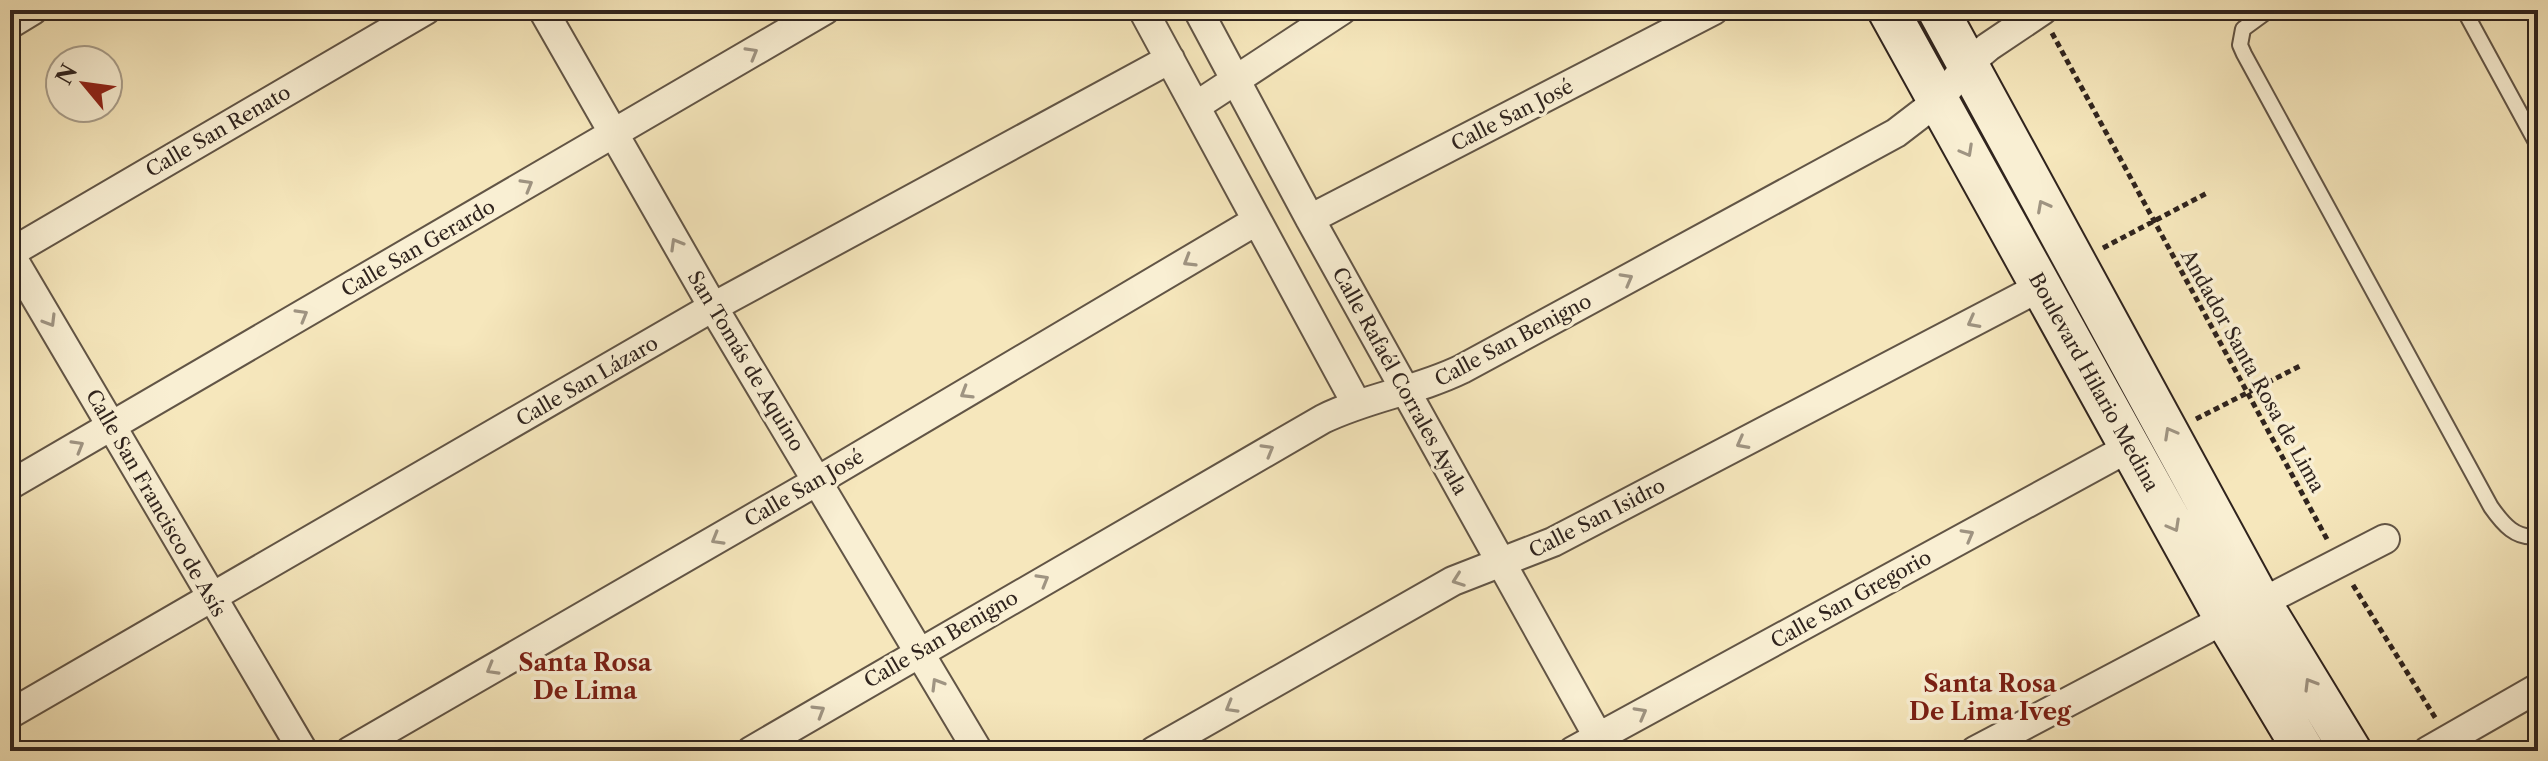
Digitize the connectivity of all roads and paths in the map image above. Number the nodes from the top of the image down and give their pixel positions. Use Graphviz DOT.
graph roads {
  1 [pos="33,10"];
  2 [pos="426,10"];
  3 [pos="543,10"];
  4 [pos="825,10"];
  5 [pos="1143,10"];
  6 [pos="1198,10"];
  7 [pos="1342,10"];
  8 [pos="1714,10"];
  9 [pos="1888,10"];
  10 [pos="1938,10"];
  11 [pos="2269,10"];
  12 [pos="2464,10"];
  13 [pos="2042,11"];
  14 [pos="10,24"];
  15 [pos="1170,59"];
  16 [pos="1968,64"];
  17 [pos="1236,82"];
  18 [pos="1939,100"];
  19 [pos="1196,106"];
  20 [pos="614,134"];
  21 [pos="2538,146"];
  22 [pos="2209,192"];
  23 [pos="1310,219"];
  24 [pos="1256,221"];
  25 [pos="2154,223"];
  26 [pos="10,254"];
  27 [pos="2074,263"];
  28 [pos="2042,286"];
  29 [pos="713,307"];
  30 [pos="2300,366"];
  31 [pos="1406,392"];
  32 [pos="2245,394"];
  33 [pos="1356,403"];
  34 [pos="112,426"];
  35 [pos="2170,433"];
  36 [pos="2130,447"];
  37 [pos="819,480"];
  38 [pos="10,485"];
  39 [pos="2538,536"];
  40 [pos="2385,539"];
  41 [pos="1503,564"];
  42 [pos="2340,564"];
  43 [pos="211,599"];
  44 [pos="2261,603"];
  45 [pos="2225,619"];
  46 [pos="918,652"];
  47 [pos="2538,688"];
  48 [pos="10,714"];
  49 [pos="1602,744"];
  50 [pos="2438,745"];
  51 [pos="303,751"];
  52 [pos="350,751"];
  53 [pos="751,751"];
  54 [pos="978,751"];
  55 [pos="1154,751"];
  56 [pos="1573,751"];
  57 [pos="1975,751"];
  58 [pos="2304,751"];
  59 [pos="2351,751"];
  1 -- 14 [label="street"];
  2 -- 26 [label="street, Calle San Renato"];
  3 -- 20 [label="street, San Tomás de Aquino"];
  20 -- 4 [label="street, Calle San Gerardo, one-way"];
  5 -- 15 [label="street"];
  6 -- 17 [label="street, Calle Rafaél Corrales Ayala"];
  7 -- 17 [label="street"];
  8 -- 23 [label="street, Calle San José"];
  9 -- 18 [label="main road, Boulevard Hilario Medina"];
  10 -- 16 [label="main road, Boulevard Hilario Medina"];
  11 -- 39 [label="lane"];
  12 -- 21 [label="lane"];
  13 -- 16 [label="street, Calle San Benigno"];
  13 -- 25 [label="path, Andador Santa Rosa de Lima"];
  15 -- 19 [label="street"];
  15 -- 29 [label="street, Calle San Lázaro"];
  16 -- 18 [label="street, Calle San Benigno"];
  27 -- 16 [label="main road, Boulevard Hilario Medina, one-way"];
  17 -- 19 [label="street"];
  17 -- 23 [label="street, Calle Rafaél Corrales Ayala"];
  18 -- 28 [label="main road, Boulevard Hilario Medina, one-way"];
  31 -- 18 [label="street, Calle San Benigno, one-way"];
  19 -- 24 [label="street"];
  29 -- 20 [label="street, San Tomás de Aquino, one-way"];
  34 -- 20 [label="street, Calle San Gerardo, one-way"];
  22 -- 25 [label="path"];
  23 -- 31 [label="street, Calle Rafaél Corrales Ayala"];
  24 -- 33 [label="street"];
  24 -- 37 [label="street, Calle San José, one-way"];
  25 -- 27 [label="path"];
  25 -- 32 [label="path, Andador Santa Rosa de Lima"];
  26 -- 34 [label="street, Calle San Francisco de Asís, one-way"];
  27 -- 35 [label="main road, Boulevard Hilario Medina"];
  28 -- 36 [label="main road, Boulevard Hilario Medina"];
  28 -- 41 [label="street, Calle San Isidro, one-way"];
  29 -- 37 [label="street, San Tomás de Aquino"];
  29 -- 43 [label="street, Calle San Lázaro"];
  30 -- 32 [label="path"];
  31 -- 33 [label="street, Calle San Benigno"];
  31 -- 41 [label="street, Calle Rafaél Corrales Ayala"];
  32 -- 35 [label="path"];
  32 -- 42 [label="path, Andador Santa Rosa de Lima"];
  46 -- 33 [label="street, Calle San Benigno, one-way"];
  38 -- 34 [label="street, Calle San Gerardo, one-way"];
  34 -- 43 [label="street, Calle San Francisco de Asís"];
  44 -- 35 [label="main road, Boulevard Hilario Medina, one-way"];
  36 -- 45 [label="main road, Boulevard Hilario Medina, one-way"];
  49 -- 36 [label="street, Calle San Gregorio, one-way"];
  37 -- 46 [label="street, San Tomás de Aquino"];
  37 -- 52 [label="street, Calle San José, one-way"];
  40 -- 42 [label="street"];
  41 -- 49 [label="street, Calle Rafaél Corrales Ayala"];
  41 -- 55 [label="street, Calle San Isidro, one-way"];
  42 -- 44 [label="street"];
  42 -- 50 [label="path, Andador Santa Rosa de Lima"];
  43 -- 48 [label="street, Calle San Lázaro"];
  43 -- 51 [label="street, Calle San Francisco de Asís"];
  59 -- 44 [label="main road, Boulevard Hilario Medina, one-way"];
  45 -- 57 [label="street"];
  45 -- 58 [label="main road, Boulevard Hilario Medina"];
  53 -- 46 [label="street, Calle San Benigno, one-way"];
  54 -- 46 [label="street, San Tomás de Aquino, one-way"];
  47 -- 50 [label="street"];
  49 -- 56 [label="street, Calle San Gregorio"];
}
